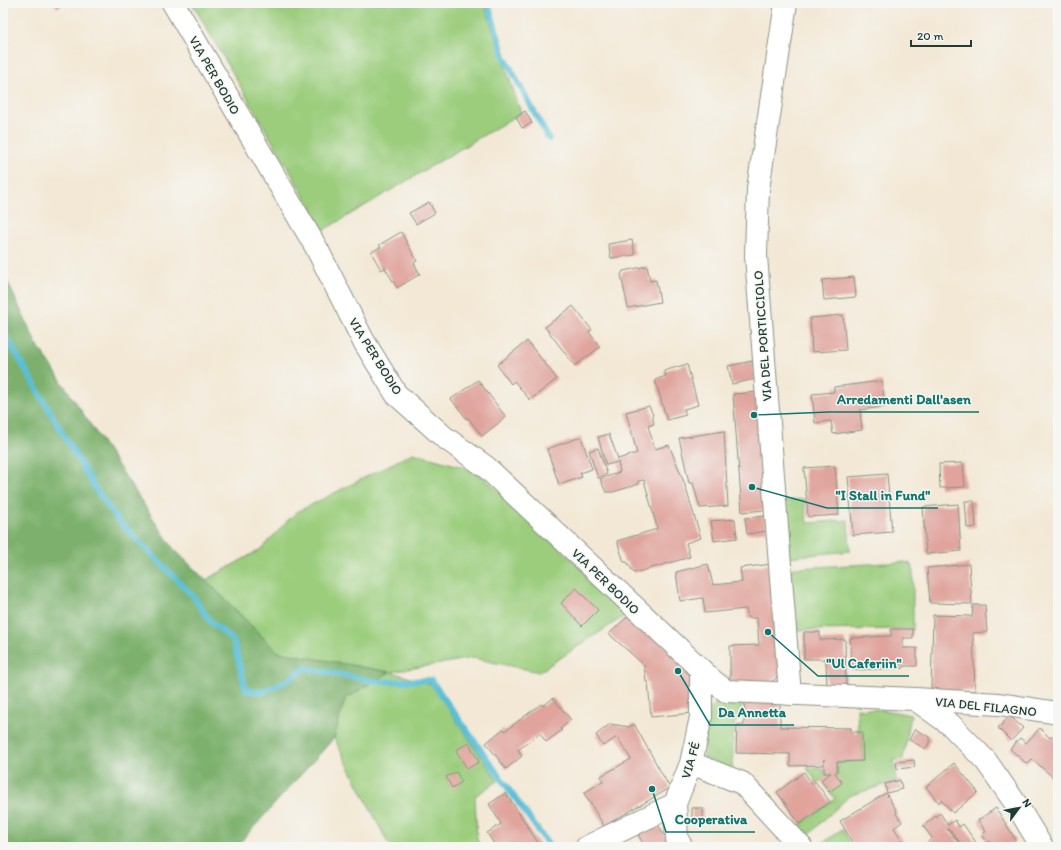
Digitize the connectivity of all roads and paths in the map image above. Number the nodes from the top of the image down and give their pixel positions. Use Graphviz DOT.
graph roads {
  1 [pos="174,3"];
  2 [pos="786,3"];
  3 [pos="701,671"];
  4 [pos="790,694"];
  5 [pos="915,699"];
  6 [pos="1058,714"];
  7 [pos="691,763"];
  8 [pos="675,804"];
  9 [pos="587,847"];
  10 [pos="682,847"];
  11 [pos="801,847"];
  12 [pos="1042,847"];
  1 -- 3 [label="street, VIA PER BODIO"];
  2 -- 4 [label="street, VIA DEL PORTICCIOLO"];
  3 -- 4 [label="street, VIA PER BODIO"];
  3 -- 7 [label="street, VIA FÉ"];
  4 -- 5 [label="street, VIA DEL FILAGNO"];
  5 -- 6 [label="street, VIA DEL FILAGNO"];
  5 -- 12 [label="street"];
  7 -- 8 [label="street, VIA FÉ"];
  7 -- 11 [label="street"];
  8 -- 9 [label="street"];
  8 -- 10 [label="street, VIA FÉ"];
}
